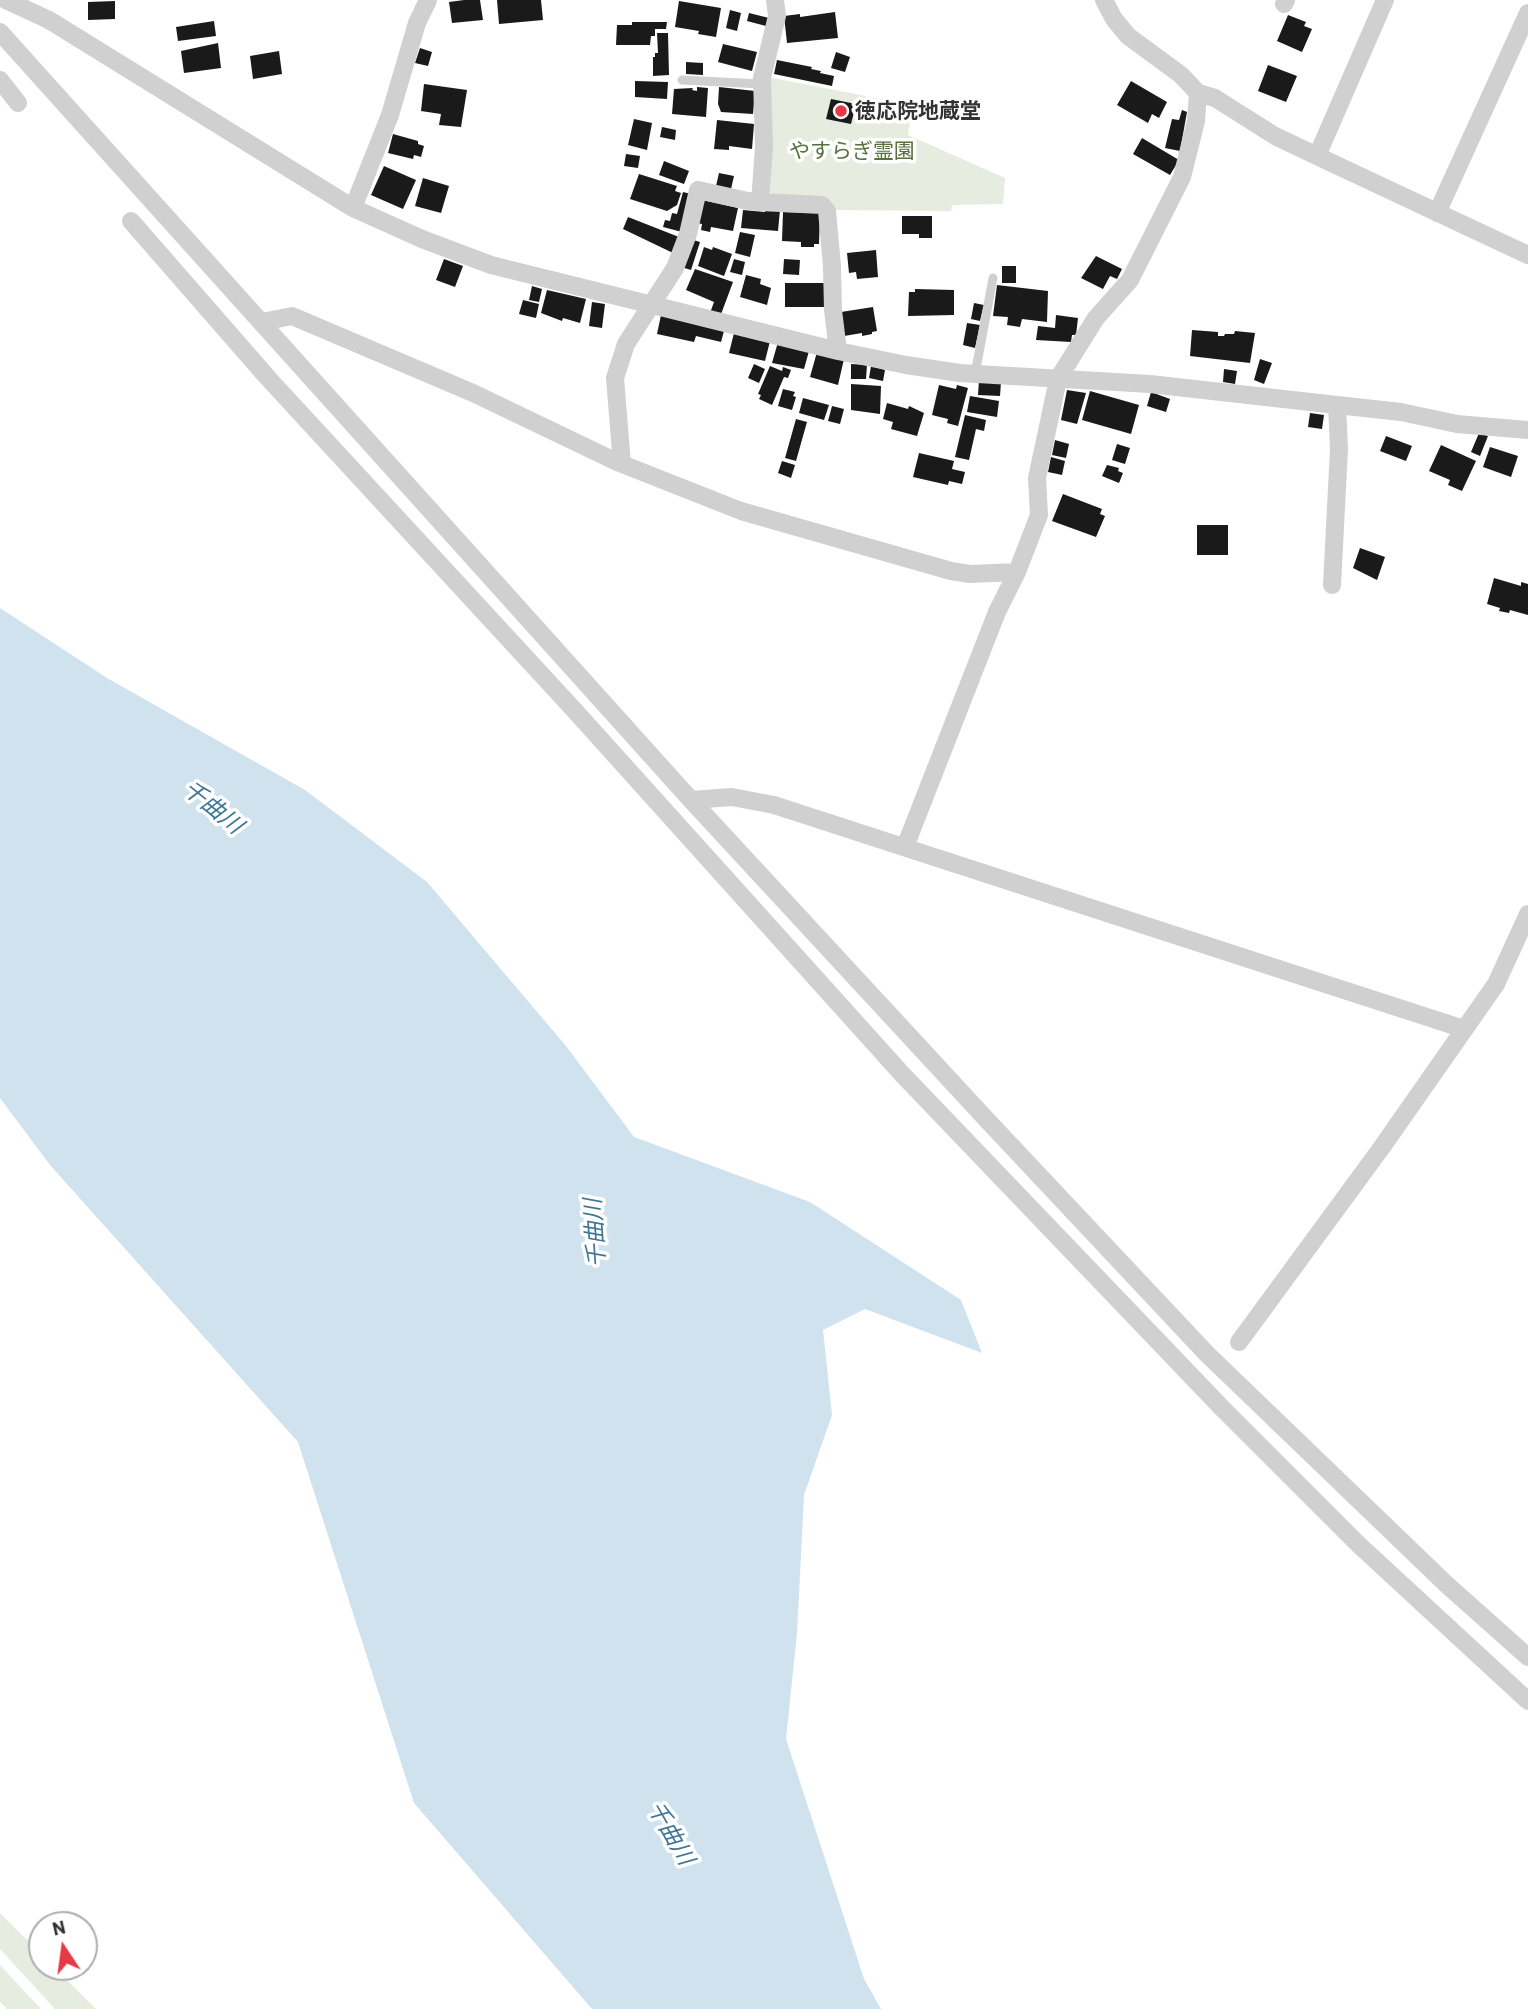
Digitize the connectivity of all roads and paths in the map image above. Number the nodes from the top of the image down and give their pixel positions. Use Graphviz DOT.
graph roads {
  1 [pos="6,0"];
  2 [pos="428,0"];
  3 [pos="775,0"];
  4 [pos="1104,0"];
  5 [pos="1385,0"];
  6 [pos="1528,13"];
  7 [pos="0,32"];
  8 [pos="0,80"];
  9 [pos="682,80"];
  10 [pos="762,84"];
  11 [pos="0,93"];
  12 [pos="1198,93"];
  13 [pos="1317,156"];
  14 [pos="760,202"];
  15 [pos="353,208"];
  16 [pos="1437,213"];
  17 [pos="131,221"];
  18 [pos="1528,255"];
  19 [pos="993,278"];
  20 [pos="652,305"];
  21 [pos="262,322"];
  22 [pos="838,351"];
  23 [pos="975,374"];
  24 [pos="1058,379"];
  25 [pos="1337,405"];
  26 [pos="1528,430"];
  27 [pos="622,464"];
  28 [pos="1017,572"];
  29 [pos="1332,585"];
  30 [pos="691,800"];
  31 [pos="905,848"];
  32 [pos="1528,914"];
  33 [pos="1464,1029"];
  34 [pos="1239,1342"];
  35 [pos="1528,1657"];
  36 [pos="1528,1701"];
  1 -- 15 [label="street"];
  2 -- 15 [label="street"];
  3 -- 10 [label="street"];
  4 -- 12 [label="street"];
  5 -- 13 [label="street"];
  6 -- 16 [label="street"];
  7 -- 21 [label="street"];
  8 -- 11 [label="street"];
  9 -- 10 [label="lane"];
  10 -- 14 [label="street"];
  12 -- 13 [label="street"];
  12 -- 24 [label="street"];
  13 -- 16 [label="street"];
  14 -- 20 [label="street"];
  14 -- 22 [label="street"];
  15 -- 20 [label="street"];
  16 -- 18 [label="street"];
  17 -- 36 [label="street"];
  19 -- 23 [label="lane"];
  20 -- 22 [label="street"];
  20 -- 27 [label="street"];
  21 -- 27 [label="street"];
  21 -- 30 [label="street"];
  22 -- 23 [label="street"];
  23 -- 24 [label="street"];
  24 -- 25 [label="street"];
  24 -- 28 [label="street"];
  25 -- 26 [label="street"];
  25 -- 29 [label="street"];
  27 -- 28 [label="street"];
  28 -- 31 [label="street"];
  30 -- 31 [label="street"];
  30 -- 35 [label="street"];
  31 -- 33 [label="street"];
  32 -- 33 [label="street"];
  33 -- 34 [label="street"];
}
